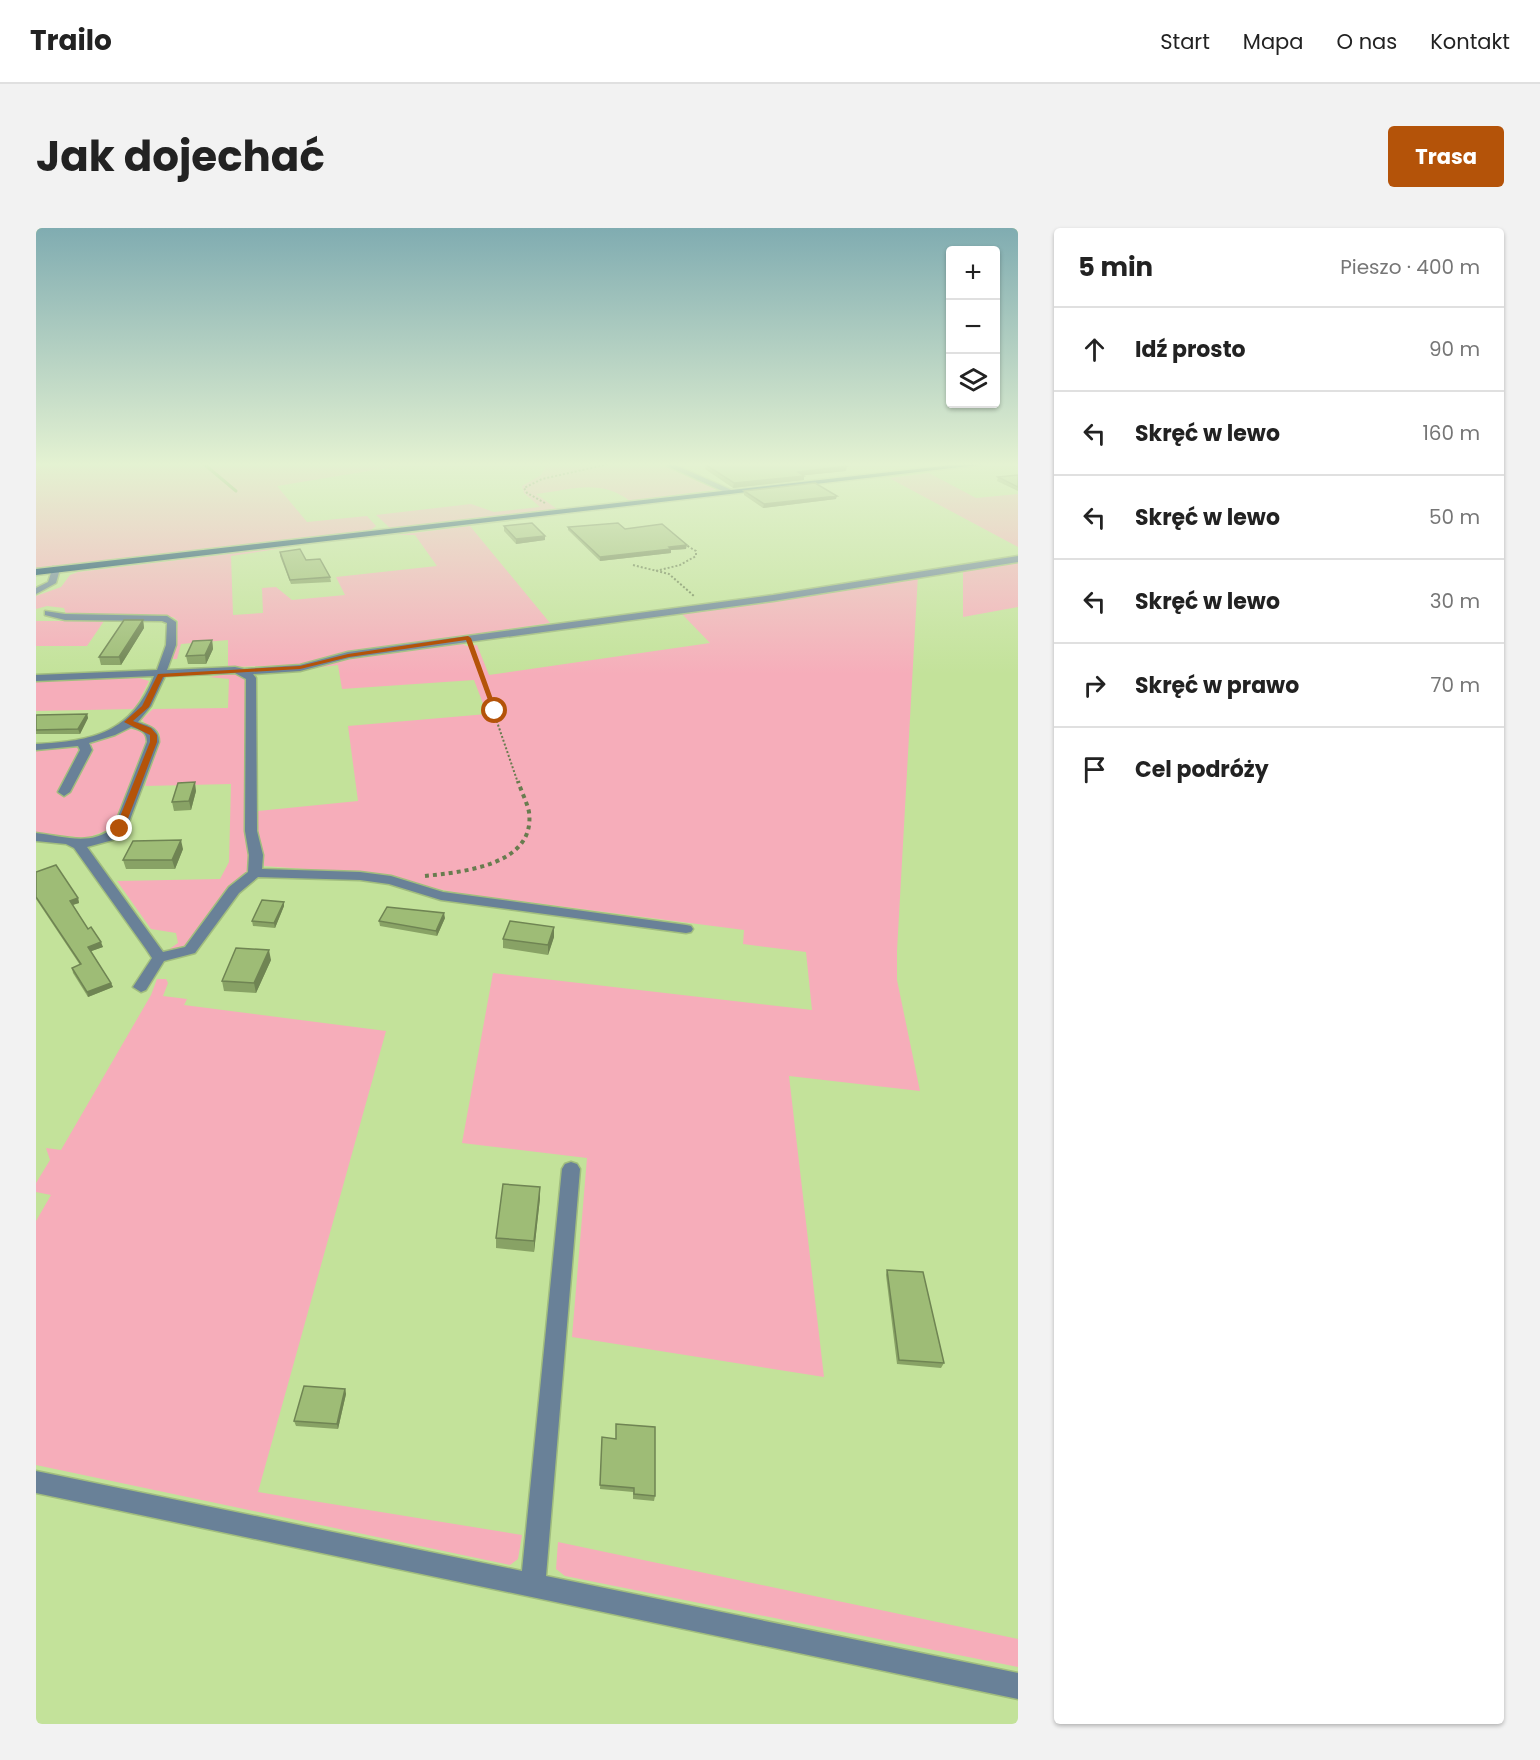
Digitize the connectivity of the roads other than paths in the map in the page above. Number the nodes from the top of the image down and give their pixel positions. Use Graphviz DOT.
graph roads {
  1 [pos="366,534"];
  2 [pos="1018,559"];
  3 [pos="56,569"];
  4 [pos="36,572"];
  5 [pos="36,591"];
  6 [pos="48,613"];
  7 [pos="244,672"];
  8 [pos="160,675"];
  9 [pos="36,678"];
  10 [pos="128,722"];
  11 [pos="83,743"];
  12 [pos="36,747"];
  13 [pos="64,792"];
  14 [pos="36,837"];
  15 [pos="79,845"];
  16 [pos="255,873"];
  17 [pos="686,929"];
  18 [pos="159,958"];
  19 [pos="141,987"];
  20 [pos="571,1169"];
  21 [pos="36,1482"];
  22 [pos="533,1585"];
  23 [pos="1018,1686"];
  1 -- 3 [label="main road"];
  2 -- 7 [label="street"];
  3 -- 4 [label="main road"];
  3 -- 5 [label="street"];
  6 -- 8 [label="street"];
  7 -- 8 [label="street"];
  7 -- 16 [label="street"];
  8 -- 9 [label="street"];
  8 -- 10 [label="street"];
  10 -- 11 [label="street"];
  10 -- 15 [label="street"];
  11 -- 12 [label="street"];
  11 -- 13 [label="street"];
  14 -- 15 [label="street"];
  15 -- 18 [label="street"];
  16 -- 17 [label="street"];
  16 -- 18 [label="street"];
  18 -- 19 [label="street"];
  20 -- 22 [label="street"];
  21 -- 22 [label="street"];
  22 -- 23 [label="street"];
}
